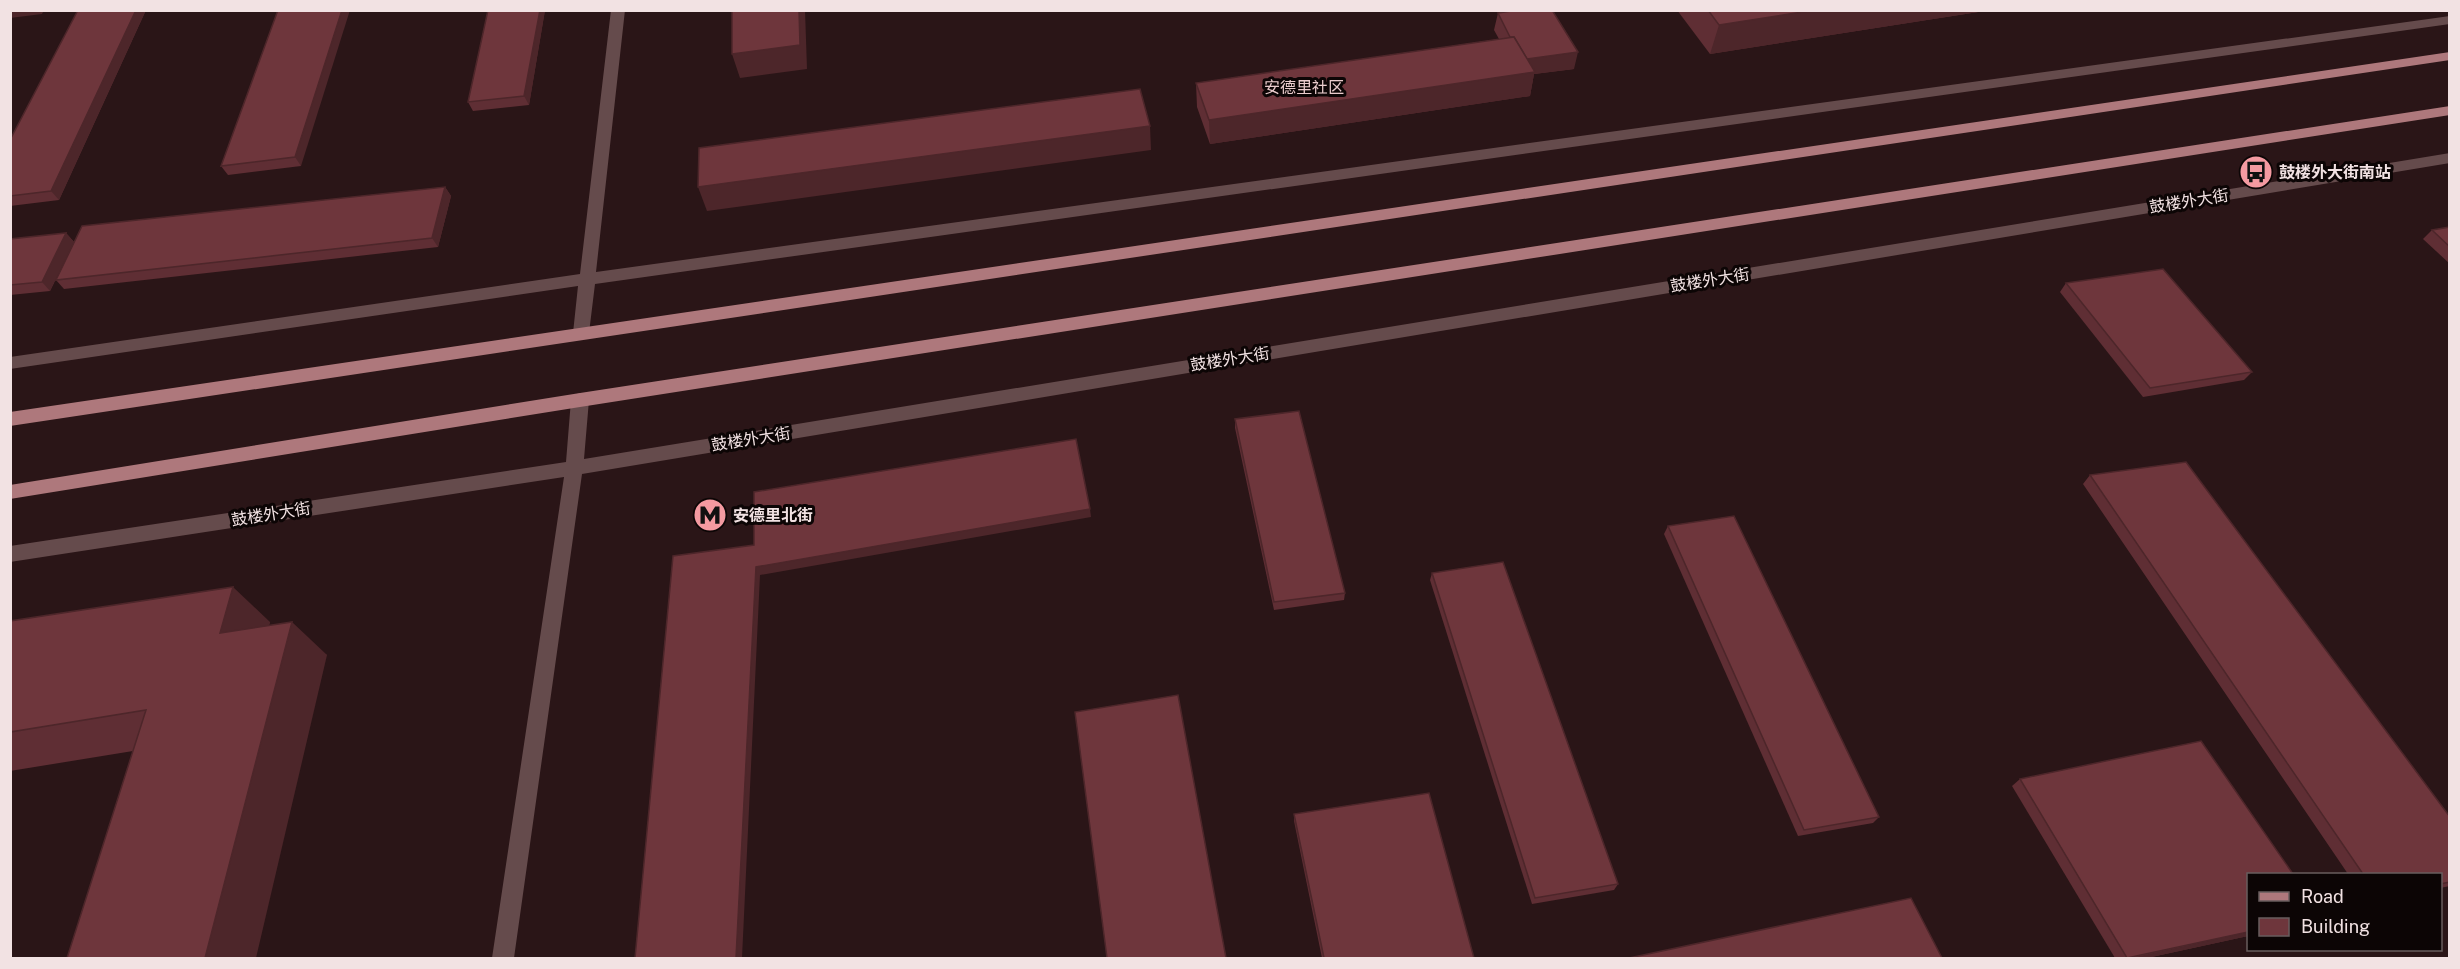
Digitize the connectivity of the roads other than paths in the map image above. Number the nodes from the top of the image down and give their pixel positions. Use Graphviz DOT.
graph roads {
  1 [pos="618,10"];
  2 [pos="2450,20"];
  3 [pos="2450,56"];
  4 [pos="2450,110"];
  5 [pos="2450,158"];
  6 [pos="587,279"];
  7 [pos="581,333"];
  8 [pos="10,363"];
  9 [pos="580,400"];
  10 [pos="10,419"];
  11 [pos="574,468"];
  12 [pos="10,492"];
  13 [pos="10,555"];
  14 [pos="503,958"];
  1 -- 6 [label="street"];
  2 -- 6 [label="street"];
  3 -- 7 [label="main road"];
  4 -- 9 [label="main road"];
  5 -- 11 [label="street, 鼓楼外大街"];
  6 -- 7 [label="street"];
  6 -- 8 [label="street"];
  7 -- 10 [label="main road"];
  9 -- 11 [label="street"];
  9 -- 12 [label="main road"];
  11 -- 13 [label="street, 鼓楼外大街"];
  11 -- 14 [label="street"];
}
